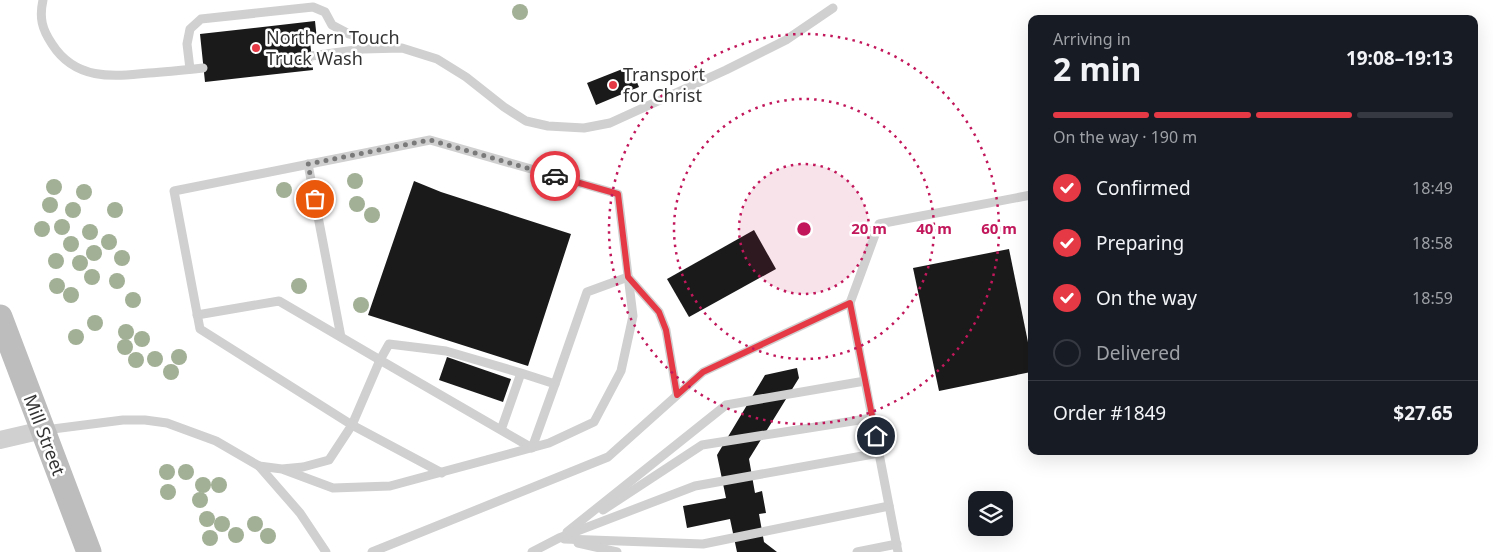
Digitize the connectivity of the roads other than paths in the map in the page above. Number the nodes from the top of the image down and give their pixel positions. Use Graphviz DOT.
graph roads {
  1 [pos="43,0"];
  2 [pos="833,8"];
  3 [pos="402,48"];
  4 [pos="312,56"];
  5 [pos="203,68"];
  6 [pos="190,69"];
  7 [pos="308,164"];
  8 [pos="1028,196"];
  9 [pos="628,277"];
  10 [pos="850,303"];
  11 [pos="197,315"];
  12 [pos="0,317"];
  13 [pos="341,337"];
  14 [pos="380,360"];
  15 [pos="522,373"];
  16 [pos="865,381"];
  17 [pos="555,384"];
  18 [pos="677,395"];
  19 [pos="872,418"];
  20 [pos="352,425"];
  21 [pos="42,430"];
  22 [pos="501,430"];
  23 [pos="0,440"];
  24 [pos="532,448"];
  25 [pos="879,453"];
  26 [pos="259,466"];
  27 [pos="282,469"];
  28 [pos="442,473"];
  29 [pos="889,506"];
  30 [pos="559,538"];
  31 [pos="898,548"];
  32 [pos="89,552"];
  33 [pos="326,552"];
  34 [pos="372,552"];
  35 [pos="532,552"];
  36 [pos="596,552"];
  37 [pos="617,552"];
  38 [pos="857,552"];
  1 -- 6 [label="lane"];
  2 -- 3 [label="lane"];
  3 -- 4 [label="lane"];
  3 -- 6 [label="lane"];
  5 -- 6 [label="lane"];
  7 -- 9 [label="lane"];
  7 -- 11 [label="lane"];
  7 -- 13 [label="lane"];
  8 -- 10 [label="lane"];
  9 -- 17 [label="lane"];
  9 -- 18 [label="lane"];
  9 -- 24 [label="lane"];
  10 -- 16 [label="lane"];
  10 -- 18 [label="lane"];
  11 -- 13 [label="lane"];
  11 -- 20 [label="lane"];
  12 -- 21 [label="main road, Mill Street"];
  13 -- 14 [label="lane"];
  14 -- 15 [label="lane"];
  14 -- 20 [label="lane"];
  14 -- 22 [label="lane"];
  15 -- 17 [label="lane"];
  15 -- 22 [label="lane"];
  16 -- 19 [label="lane"];
  16 -- 30 [label="lane"];
  17 -- 24 [label="lane"];
  18 -- 34 [label="lane"];
  19 -- 25 [label="lane"];
  19 -- 30 [label="lane"];
  20 -- 27 [label="lane"];
  20 -- 28 [label="lane"];
  21 -- 23 [label="street"];
  21 -- 26 [label="lane"];
  21 -- 32 [label="main road, Mill Street"];
  22 -- 24 [label="lane"];
  24 -- 28 [label="lane"];
  25 -- 29 [label="lane"];
  25 -- 30 [label="lane"];
  26 -- 27 [label="lane"];
  26 -- 33 [label="lane"];
  27 -- 28 [label="lane"];
  29 -- 30 [label="lane"];
  29 -- 31 [label="lane"];
  30 -- 35 [label="lane"];
  30 -- 36 [label="lane"];
  30 -- 37 [label="lane"];
  31 -- 38 [label="lane"];
}
